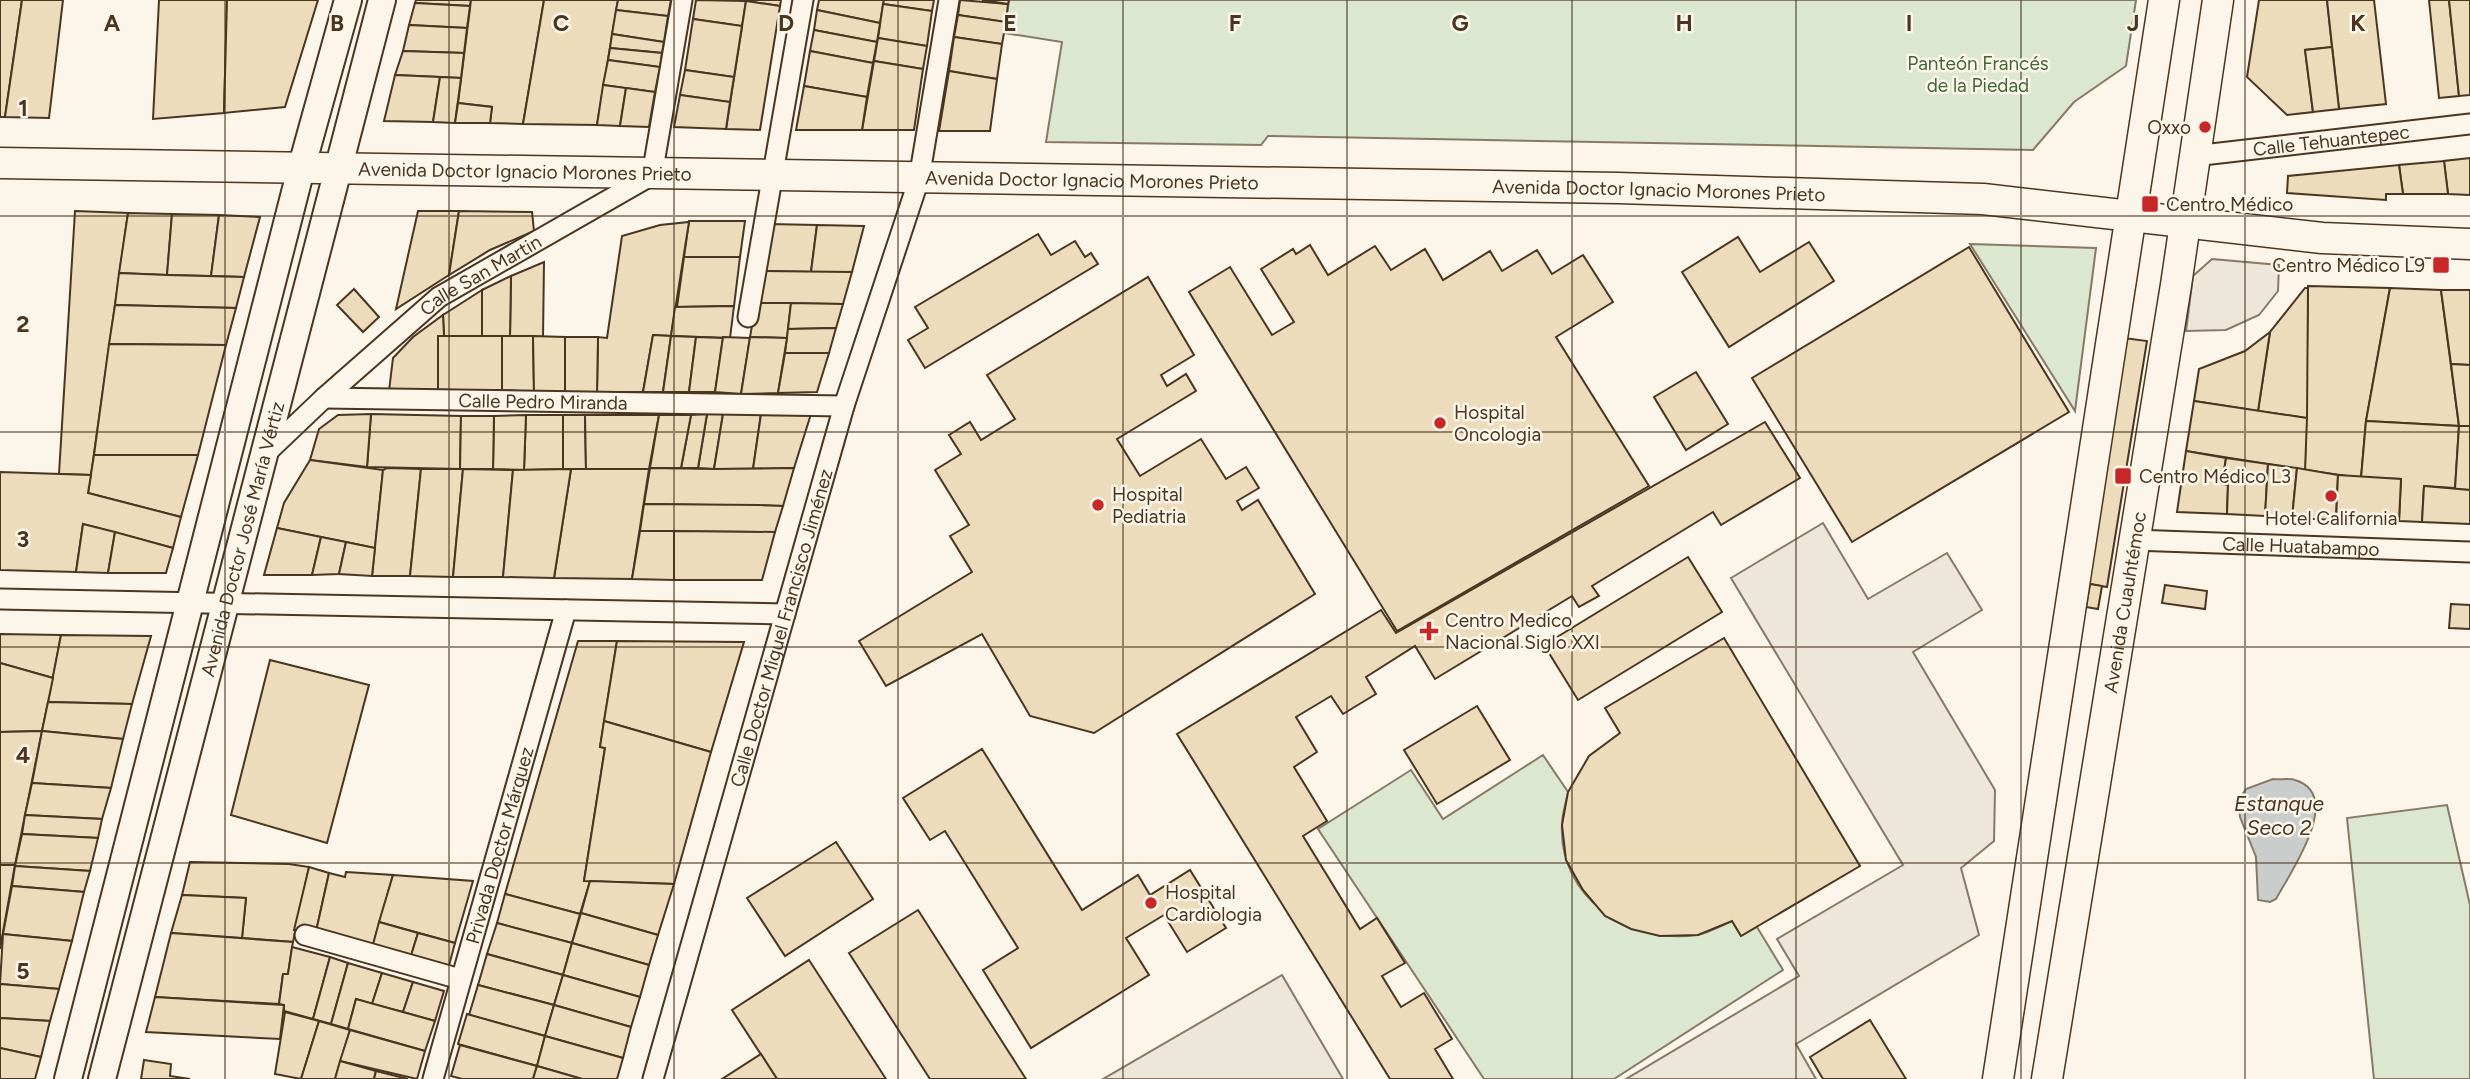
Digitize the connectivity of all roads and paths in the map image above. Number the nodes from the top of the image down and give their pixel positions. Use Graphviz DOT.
graph roads {
  1 [pos="348,0"];
  2 [pos="382,0"];
  3 [pos="682,0"];
  4 [pos="803,0"];
  5 [pos="949,0"];
  6 [pos="2164,0"];
  7 [pos="2218,0"];
  8 [pos="2470,124"];
  9 [pos="2194,156"];
  10 [pos="0,163"];
  11 [pos="301,169"];
  12 [pos="336,170"];
  13 [pos="652,175"];
  14 [pos="772,177"];
  15 [pos="919,179"];
  16 [pos="2129,216"];
  17 [pos="2183,222"];
  18 [pos="2470,244"];
  19 [pos="748,317"];
  20 [pos="324,398"];
  21 [pos="844,406"];
  22 [pos="263,456"];
  23 [pos="2133,540"];
  24 [pos="2470,552"];
  25 [pos="0,599"];
  26 [pos="191,601"];
  27 [pos="226,603"];
  28 [pos="566,610"];
  29 [pos="785,614"];
  30 [pos="305,935"];
  31 [pos="460,979"];
  32 [pos="68,1079"];
  33 [pos="102,1079"];
  34 [pos="433,1079"];
  35 [pos="653,1079"];
  36 [pos="1998,1079"];
  37 [pos="2047,1079"];
  1 -- 11 [label="main road, Avenida Doctor José María Vértiz"];
  2 -- 12 [label="main road, Avenida Doctor José María Vértiz"];
  3 -- 13 [label="street"];
  4 -- 14 [label="street"];
  5 -- 15 [label="street, Calle Doctor Miguel Francisco Jiménez"];
  6 -- 16 [label="main road"];
  7 -- 9 [label="main road, Avenida Cuauhtémoc"];
  8 -- 9 [label="street, Calle Tehuantepec"];
  9 -- 17 [label="main road, Avenida Cuauhtémoc"];
  10 -- 11 [label="main road, Avenida Doctor Ignacio Morones Prieto"];
  11 -- 12 [label="main road, Avenida Doctor Ignacio Morones Prieto"];
  11 -- 26 [label="main road, Avenida Doctor José María Vértiz"];
  12 -- 13 [label="main road, Avenida Doctor Ignacio Morones Prieto"];
  12 -- 22 [label="main road, Avenida Doctor José María Vértiz"];
  13 -- 14 [label="main road, Avenida Doctor Ignacio Morones Prieto"];
  13 -- 20 [label="street, Calle San Martin"];
  14 -- 15 [label="main road, Avenida Doctor Ignacio Morones Prieto"];
  14 -- 19 [label="street"];
  15 -- 16 [label="main road, Avenida Doctor Ignacio Morones Prieto"];
  15 -- 21 [label="street, Calle Doctor Miguel Francisco Jiménez"];
  16 -- 17 [label="main road, Avenida Doctor Ignacio Morones Prieto"];
  16 -- 36 [label="main road"];
  17 -- 18 [label="main road, Avenida Doctor Ignacio Morones Prieto"];
  17 -- 23 [label="main road, Avenida Cuauhtémoc"];
  20 -- 21 [label="street, Calle Pedro Miranda"];
  20 -- 22 [label="street"];
  21 -- 29 [label="street, Calle Doctor Miguel Francisco Jiménez"];
  22 -- 27 [label="main road, Avenida Doctor José María Vértiz"];
  23 -- 24 [label="street, Calle Huatabampo"];
  23 -- 37 [label="main road, Avenida Cuauhtémoc"];
  25 -- 26 [label="street"];
  26 -- 27 [label="street"];
  26 -- 32 [label="main road, Avenida Doctor José María Vértiz"];
  27 -- 28 [label="street"];
  27 -- 33 [label="main road, Avenida Doctor José María Vértiz"];
  28 -- 29 [label="street"];
  28 -- 31 [label="street, Privada Doctor Márquez"];
  29 -- 35 [label="street, Calle Doctor Miguel Francisco Jiménez"];
  30 -- 31 [label="street"];
  31 -- 34 [label="street, Privada Doctor Márquez"];
}
